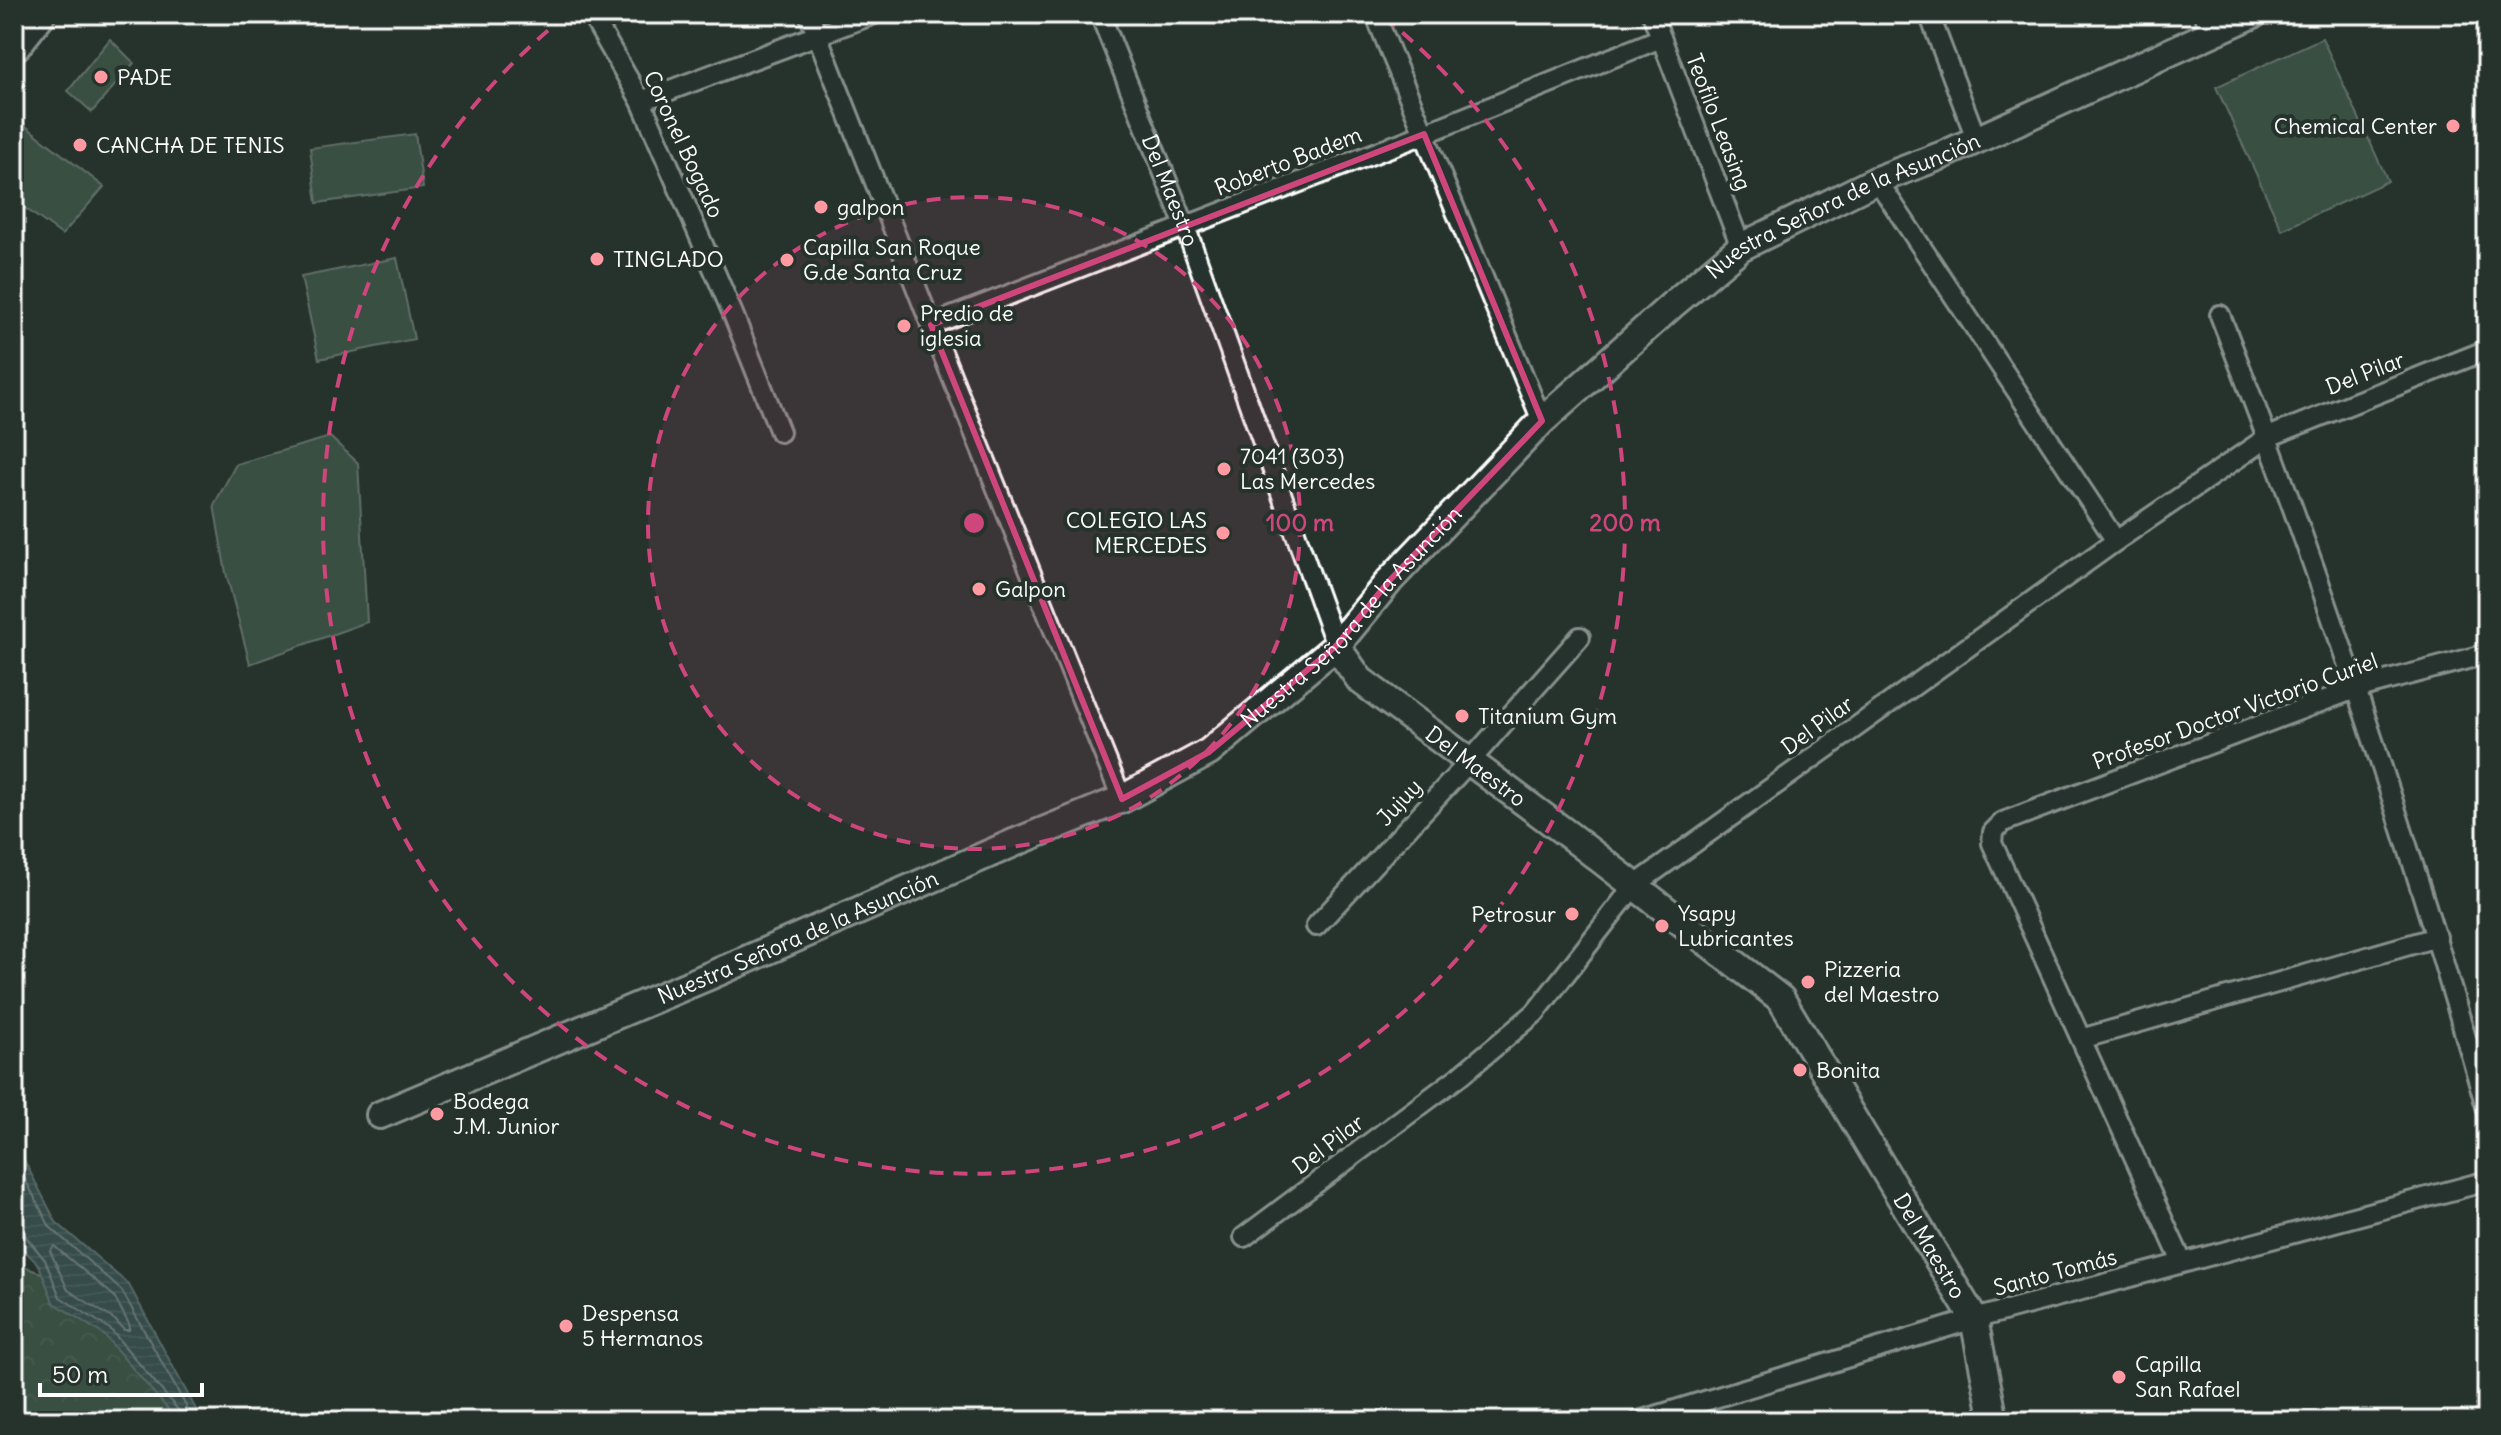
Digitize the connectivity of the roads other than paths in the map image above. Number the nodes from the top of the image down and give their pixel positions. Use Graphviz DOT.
graph roads {
  1 [pos="37,14"];
  2 [pos="591,14"];
  3 [pos="809,14"];
  4 [pos="874,14"];
  5 [pos="1100,14"];
  6 [pos="1375,14"];
  7 [pos="1652,14"];
  8 [pos="1929,14"];
  9 [pos="2254,14"];
  10 [pos="2207,23"];
  11 [pos="817,35"];
  12 [pos="1661,38"];
  13 [pos="14,43"];
  14 [pos="641,101"];
  15 [pos="1424,134"];
  16 [pos="1976,138"];
  17 [pos="1877,180"];
  18 [pos="1185,226"];
  19 [pos="1741,247"];
  20 [pos="2220,315"];
  21 [pos="931,325"];
  22 [pos="2487,350"];
  23 [pos="1542,421"];
  24 [pos="780,432"];
  25 [pos="2268,437"];
  26 [pos="2116,541"];
  27 [pos="1580,637"];
  28 [pos="1336,646"];
  29 [pos="2487,654"];
  30 [pos="2355,689"];
  31 [pos="1471,760"];
  32 [pos="1122,799"];
  33 [pos="1634,886"];
  34 [pos="1316,926"];
  35 [pos="2437,937"];
  36 [pos="2081,1039"];
  37 [pos="2487,1110"];
  38 [pos="380,1115"];
  39 [pos="2487,1181"];
  40 [pos="1244,1237"];
  41 [pos="2182,1262"];
  42 [pos="1974,1319"];
  43 [pos="1665,1418"];
  44 [pos="1639,1421"];
  45 [pos="1994,1421"];
  1 -- 13 [label="highway"];
  2 -- 14 [label="street, Coronel Bogado"];
  3 -- 11 [label="street"];
  4 -- 11 [label="street"];
  5 -- 18 [label="street, Del Maestro"];
  6 -- 15 [label="street"];
  7 -- 12 [label="street, Teofilo Leasing"];
  8 -- 16 [label="street"];
  9 -- 10 [label="street, Nuestra Señora de la Asunción"];
  10 -- 16 [label="street, Nuestra Señora de la Asunción"];
  11 -- 14 [label="street"];
  11 -- 21 [label="street"];
  12 -- 15 [label="street, Roberto Badem"];
  12 -- 19 [label="street, Teofilo Leasing"];
  14 -- 24 [label="street, Coronel Bogado"];
  15 -- 18 [label="street, Roberto Badem"];
  15 -- 23 [label="street"];
  16 -- 17 [label="street, Nuestra Señora de la Asunción"];
  17 -- 19 [label="street, Nuestra Señora de la Asunción"];
  17 -- 26 [label="street"];
  18 -- 21 [label="street, Roberto Badem"];
  18 -- 28 [label="street, Del Maestro"];
  19 -- 23 [label="street, Nuestra Señora de la Asunción"];
  20 -- 25 [label="street"];
  21 -- 32 [label="street"];
  22 -- 25 [label="street, Del Pilar"];
  23 -- 28 [label="street, Nuestra Señora de la Asunción"];
  25 -- 26 [label="street, Del Pilar"];
  25 -- 30 [label="street"];
  26 -- 33 [label="street, Del Pilar"];
  27 -- 31 [label="street, Jujuy"];
  28 -- 31 [label="street, Del Maestro"];
  28 -- 32 [label="street, Nuestra Señora de la Asunción"];
  29 -- 30 [label="street, Profesor Doctor Victorio Curiel"];
  30 -- 35 [label="street"];
  30 -- 36 [label="street, Profesor Doctor Victorio Curiel"];
  31 -- 33 [label="street, Del Maestro"];
  31 -- 34 [label="street, Jujuy"];
  32 -- 38 [label="street, Nuestra Señora de la Asunción"];
  33 -- 40 [label="street, Del Pilar"];
  33 -- 42 [label="street, Del Maestro"];
  35 -- 36 [label="street"];
  35 -- 37 [label="street"];
  36 -- 41 [label="street"];
  39 -- 41 [label="street, Santo Tomás"];
  41 -- 42 [label="street, Santo Tomás"];
  42 -- 43 [label="street, Santo Tomás"];
  42 -- 45 [label="street, Del Maestro"];
  43 -- 44 [label="street, Santo Tomás"];
}
